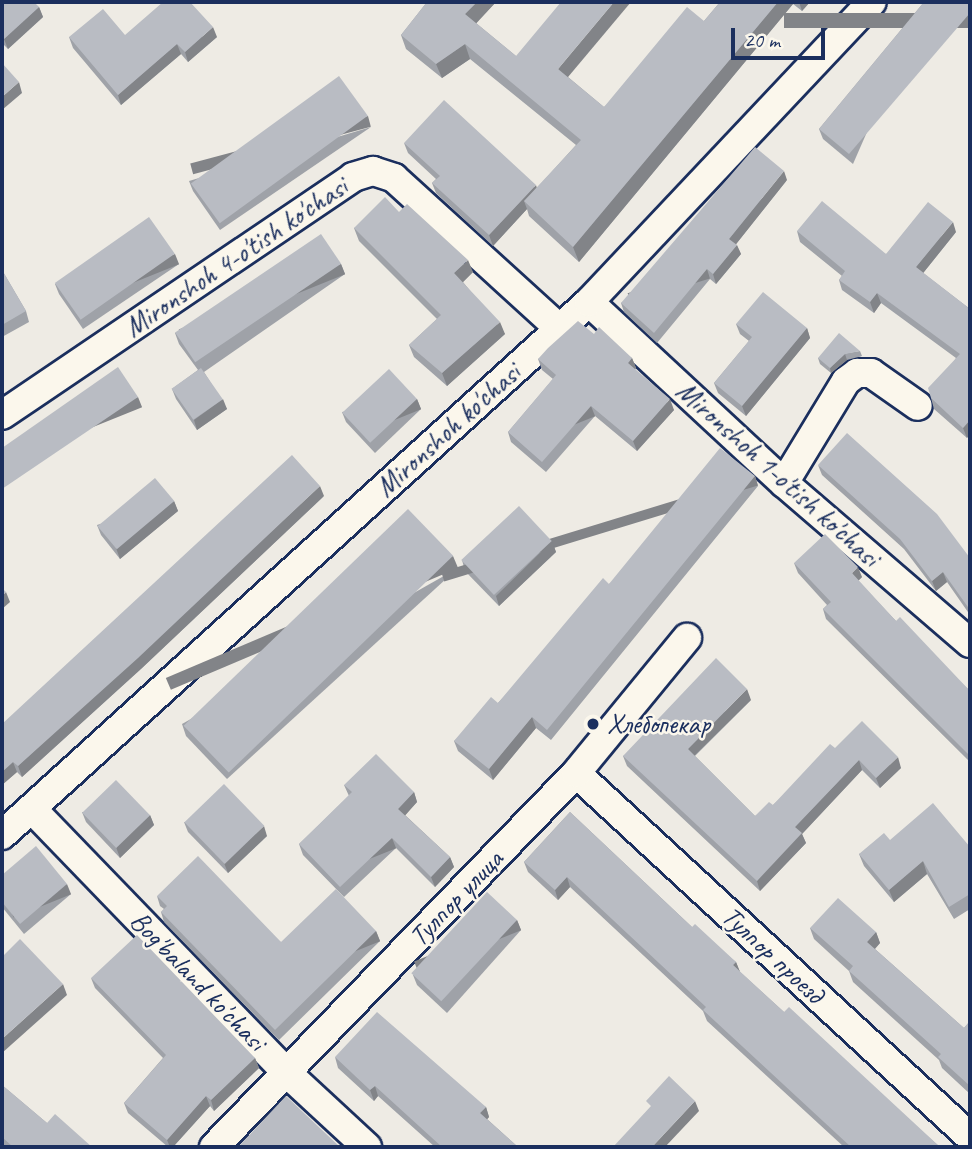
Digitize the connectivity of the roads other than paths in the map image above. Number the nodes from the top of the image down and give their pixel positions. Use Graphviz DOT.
graph roads {
  1 [pos="872,2"];
  2 [pos="589,302"];
  3 [pos="559,328"];
  4 [pos="918,406"];
  5 [pos="2,415"];
  6 [pos="784,483"];
  7 [pos="687,638"];
  8 [pos="970,643"];
  9 [pos="576,773"];
  10 [pos="33,810"];
  11 [pos="2,835"];
  12 [pos="287,1073"];
  13 [pos="970,1136"];
  14 [pos="214,1147"];
  15 [pos="367,1147"];
  1 -- 2 [label="street, Mironshoh ko'chasi"];
  2 -- 3 [label="street, Mironshoh ko'chasi"];
  2 -- 6 [label="street, Mironshoh 1-o'tish ko'chasi"];
  3 -- 5 [label="street, Mironshoh 4-o'tish ko'chasi"];
  3 -- 10 [label="street, Mironshoh ko'chasi"];
  4 -- 6 [label="street"];
  6 -- 8 [label="street, Mironshoh 1-o'tish ko'chasi"];
  7 -- 9 [label="street, Тулпор улица"];
  9 -- 12 [label="street, Тулпор улица"];
  9 -- 13 [label="street, Тулпор проезд"];
  10 -- 11 [label="street, Mironshoh ko'chasi"];
  10 -- 12 [label="street, Bog'baland ko'chasi"];
  12 -- 14 [label="street, Тулпор улица"];
  12 -- 15 [label="street, Bog'baland ko'chasi"];
}
